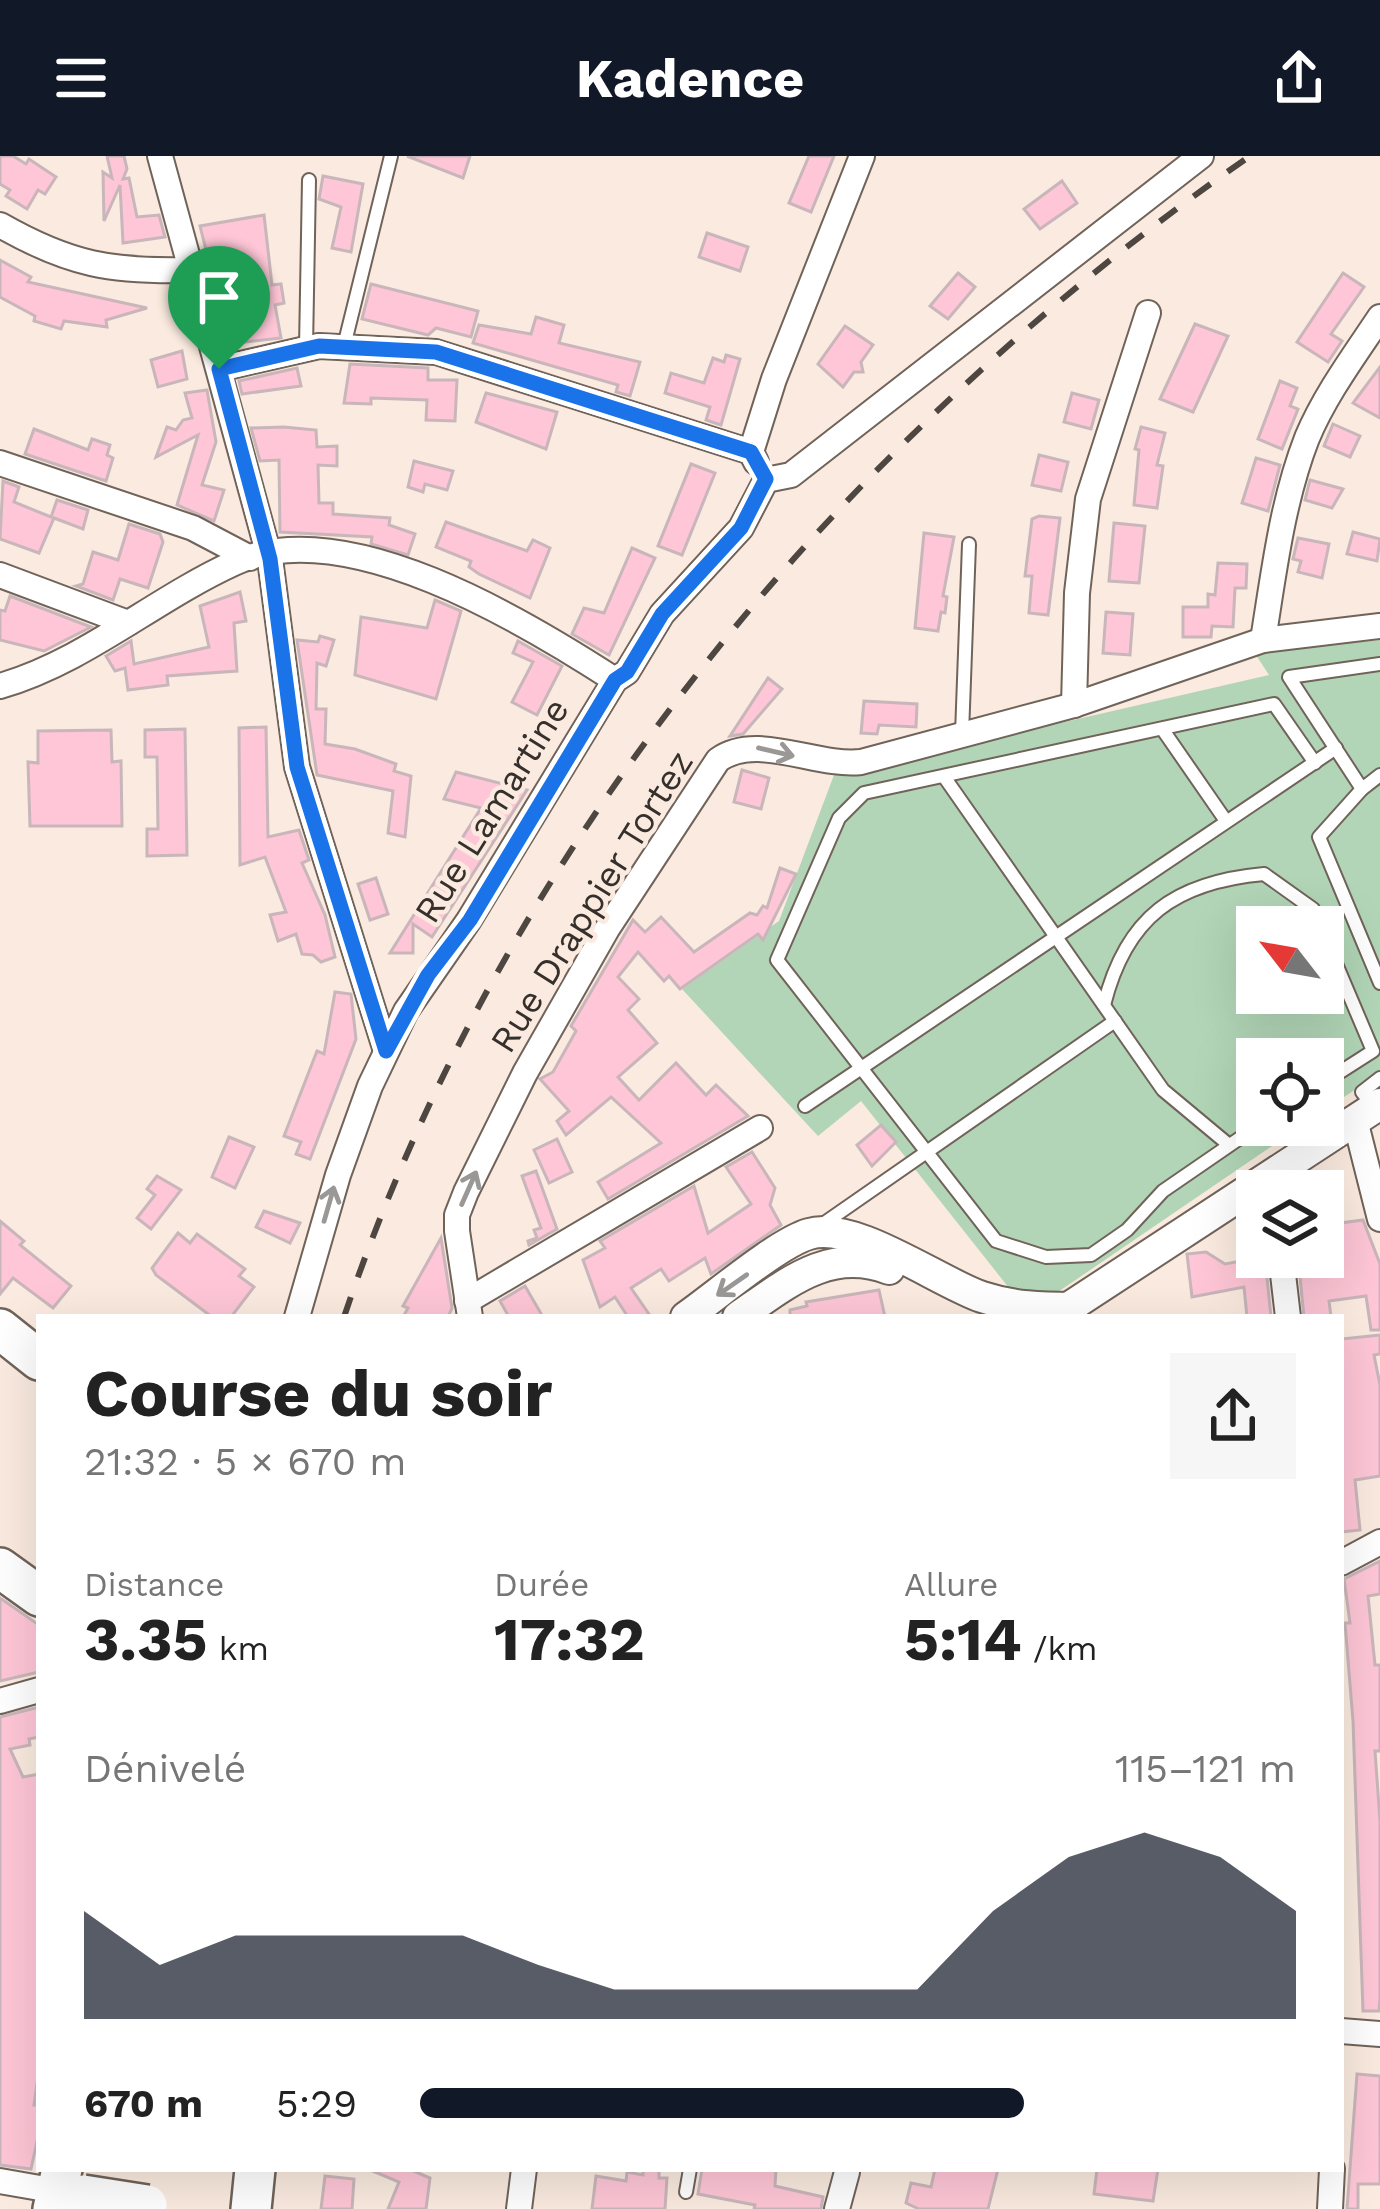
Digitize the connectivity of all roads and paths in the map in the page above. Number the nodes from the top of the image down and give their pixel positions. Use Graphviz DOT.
graph roads {
  1 [pos="160,156"];
  2 [pos="391,156"];
  3 [pos="862,156"];
  4 [pos="1201,156"];
  5 [pos="309,180"];
  6 [pos="0,225"];
  7 [pos="191,270"];
  8 [pos="1148,313"];
  9 [pos="1380,317"];
  10 [pos="344,347"];
  11 [pos="306,349"];
  12 [pos="219,369"];
  13 [pos="751,452"];
  14 [pos="0,463"];
  15 [pos="766,479"];
  16 [pos="970,544"];
  17 [pos="258,555"];
  18 [pos="0,575"];
  19 [pos="128,623"];
  20 [pos="1380,626"];
  21 [pos="1263,640"];
  22 [pos="1380,664"];
  23 [pos="615,680"];
  24 [pos="0,686"];
  25 [pos="1074,705"];
  26 [pos="1163,730"];
  27 [pos="962,735"];
  28 [pos="1336,748"];
  29 [pos="1315,763"];
  30 [pos="1380,775"];
  31 [pos="945,778"];
  32 [pos="1362,789"];
  33 [pos="1226,821"];
  34 [pos="1309,906"];
  35 [pos="1056,938"];
  36 [pos="1344,981"];
  37 [pos="1380,983"];
  38 [pos="1104,1004"];
  39 [pos="1115,1021"];
  40 [pos="386,1051"];
  41 [pos="1376,1056"];
  42 [pos="864,1067"];
  43 [pos="1344,1073"];
  44 [pos="1372,1102"];
  45 [pos="805,1106"];
  46 [pos="760,1128"];
  47 [pos="1236,1140"];
  48 [pos="1228,1145"];
  49 [pos="928,1152"];
  50 [pos="1288,1170"];
  51 [pos="1236,1206"];
  52 [pos="1380,1219"];
  53 [pos="810,1233"];
  54 [pos="827,1262"];
  55 [pos="1283,1278"];
  56 [pos="468,1309"];
  57 [pos="298,1314"];
  58 [pos="692,1314"];
  59 [pos="743,1314"];
  60 [pos="988,1314"];
  61 [pos="1066,1314"];
  62 [pos="1288,1314"];
  63 [pos="0,1329"];
  64 [pos="36,1358"];
  65 [pos="1380,1542"];
  66 [pos="1344,1561"];
  67 [pos="0,1568"];
  68 [pos="36,1594"];
  69 [pos="36,1691"];
  70 [pos="0,1701"];
  71 [pos="1344,2031"];
  72 [pos="1380,2034"];
  73 [pos="255,2172"];
  74 [pos="524,2172"];
  75 [pos="689,2172"];
  76 [pos="847,2172"];
  77 [pos="1332,2172"];
  78 [pos="0,2181"];
  79 [pos="64,2191"];
  80 [pos="686,2192"];
  81 [pos="158,2207"];
  82 [pos="250,2209"];
  83 [pos="518,2209"];
  84 [pos="837,2209"];
  85 [pos="1330,2209"];
  1 -- 7 [label="street"];
  2 -- 10 [label="lane"];
  3 -- 13 [label="street"];
  4 -- 15 [label="street"];
  5 -- 11 [label="lane"];
  6 -- 7 [label="street"];
  7 -- 12 [label="street"];
  8 -- 25 [label="street"];
  9 -- 21 [label="street"];
  10 -- 11 [label="street"];
  10 -- 13 [label="street"];
  11 -- 12 [label="street"];
  12 -- 17 [label="street"];
  13 -- 15 [label="street"];
  14 -- 17 [label="street"];
  15 -- 23 [label="street, Rue Lamartine"];
  16 -- 27 [label="lane"];
  17 -- 19 [label="street"];
  17 -- 23 [label="street"];
  17 -- 40 [label="street"];
  18 -- 19 [label="street"];
  19 -- 24 [label="street"];
  20 -- 21 [label="street, Rue Drappier Tortez"];
  21 -- 25 [label="street, Rue Drappier Tortez"];
  22 -- 28 [label="lane"];
  23 -- 40 [label="street, Rue Lamartine"];
  25 -- 27 [label="street, Rue Drappier Tortez"];
  26 -- 29 [label="lane"];
  26 -- 31 [label="lane"];
  26 -- 33 [label="lane"];
  56 -- 27 [label="street, Rue Drappier Tortez, one-way"];
  28 -- 29 [label="lane"];
  28 -- 32 [label="lane"];
  29 -- 33 [label="lane"];
  30 -- 32 [label="lane"];
  31 -- 35 [label="lane"];
  31 -- 42 [label="lane"];
  32 -- 37 [label="lane"];
  33 -- 35 [label="lane"];
  34 -- 38 [label="lane"];
  35 -- 38 [label="lane"];
  35 -- 42 [label="lane"];
  36 -- 41 [label="lane"];
  38 -- 39 [label="lane"];
  39 -- 48 [label="lane"];
  39 -- 49 [label="lane"];
  57 -- 40 [label="street, Rue Lamartine, one-way"];
  41 -- 43 [label="lane"];
  42 -- 45 [label="lane"];
  42 -- 49 [label="lane"];
  44 -- 50 [label="street"];
  44 -- 52 [label="street"];
  46 -- 56 [label="street"];
  47 -- 48 [label="lane"];
  48 -- 49 [label="lane"];
  49 -- 53 [label="lane"];
  51 -- 61 [label="street"];
  53 -- 54 [label="lane"];
  53 -- 58 [label="street, one-way"];
  53 -- 61 [label="street"];
  54 -- 59 [label="street"];
  54 -- 60 [label="street"];
  55 -- 62 [label="street"];
  63 -- 64 [label="main road"];
  65 -- 66 [label="street"];
  67 -- 68 [label="main road"];
  69 -- 70 [label="street"];
  71 -- 72 [label="street"];
  73 -- 82 [label="main road"];
  74 -- 83 [label="street"];
  75 -- 80 [label="lane"];
  76 -- 84 [label="street"];
  77 -- 85 [label="street"];
  78 -- 79 [label="street"];
  79 -- 81 [label="main road, bridge"];
}
